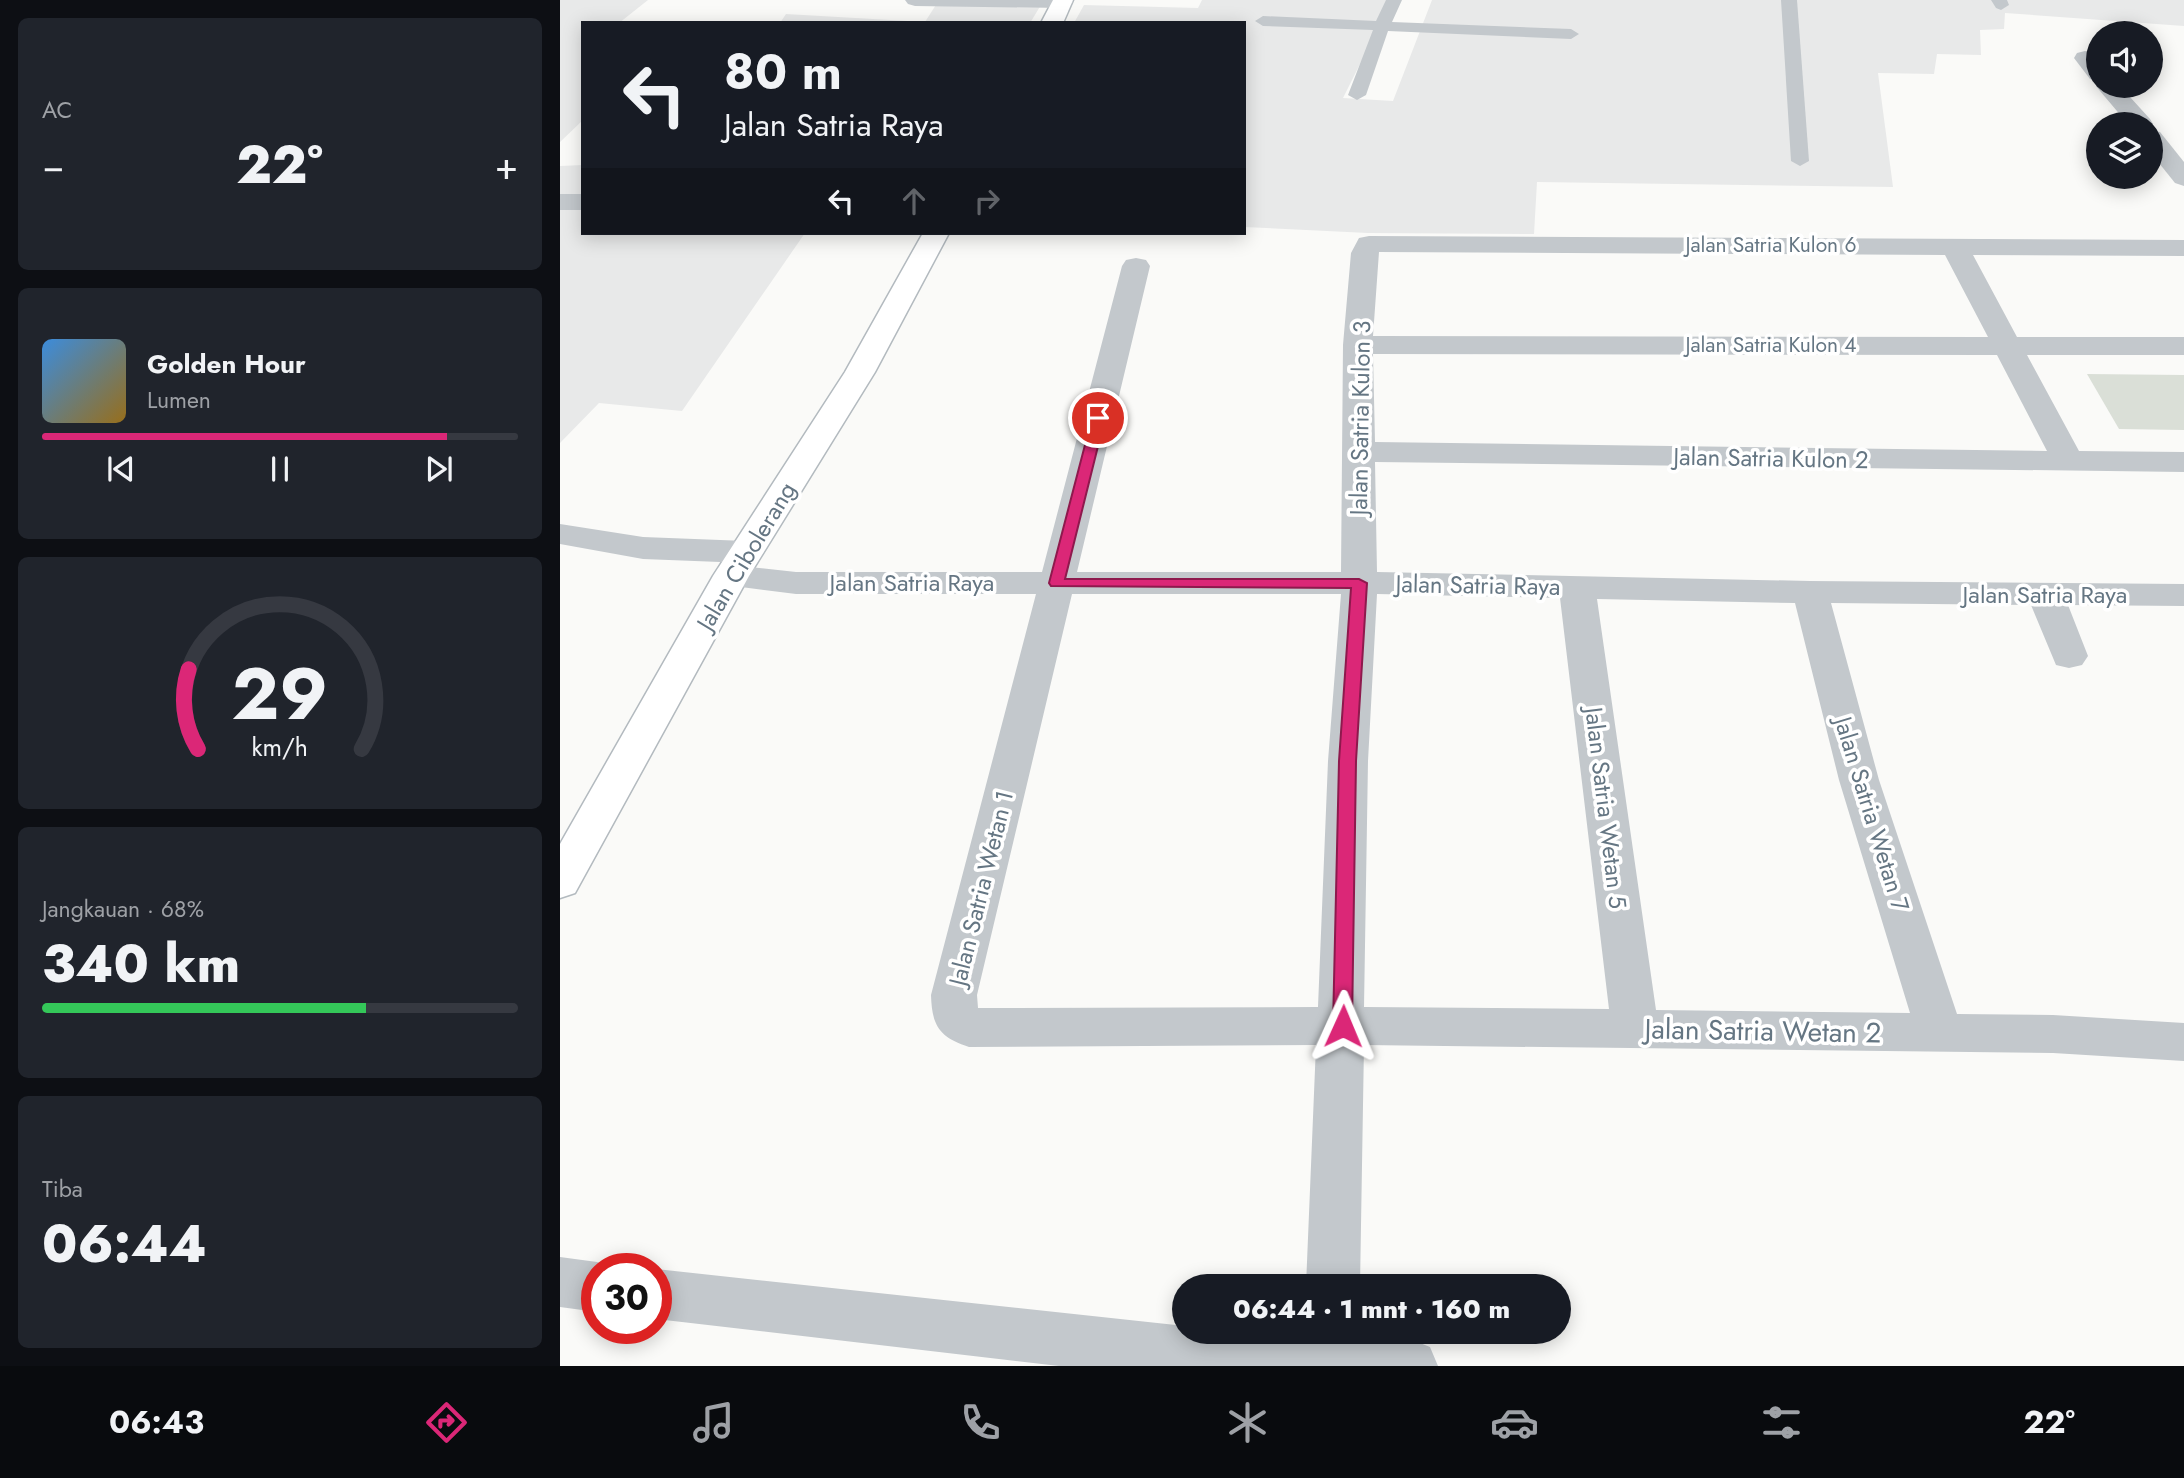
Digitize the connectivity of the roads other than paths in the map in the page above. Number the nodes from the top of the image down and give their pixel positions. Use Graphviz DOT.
graph roads {
  1 [pos="915,0"];
  2 [pos="1394,0"];
  3 [pos="1789,0"];
  4 [pos="1063,1"];
  5 [pos="1053,21"];
  6 [pos="1263,21"];
  7 [pos="1382,26"];
  8 [pos="1571,34"];
  9 [pos="1357,95"];
  10 [pos="2118,98"];
  11 [pos="2131,112"];
  12 [pos="2163,152"];
  13 [pos="1800,161"];
  14 [pos="2184,178"];
  15 [pos="560,202"];
  16 [pos="581,202"];
  17 [pos="935,235"];
  18 [pos="1954,246"];
  19 [pos="2184,248"];
  20 [pos="1365,253"];
  21 [pos="1136,266"];
  22 [pos="2007,344"];
  23 [pos="1358,345"];
  24 [pos="2184,345"];
  25 [pos="1358,452"];
  26 [pos="2069,462"];
  27 [pos="2184,462"];
  28 [pos="560,534"];
  29 [pos="739,564"];
  30 [pos="1057,583"];
  31 [pos="1359,583"];
  32 [pos="1577,586"];
  33 [pos="1810,592"];
  34 [pos="2045,594"];
  35 [pos="2184,595"];
  36 [pos="2069,656"];
  37 [pos="560,882"];
  38 [pos="1343,1026"];
  39 [pos="1635,1029"];
  40 [pos="1940,1034"];
  41 [pos="2184,1042"];
  42 [pos="1333,1274"];
  43 [pos="560,1282"];
  44 [pos="581,1285"];
  45 [pos="672,1296"];
  46 [pos="1331,1354"];
  47 [pos="1410,1366"];
  1 -- 4 [label="street"];
  2 -- 7 [label="lane"];
  3 -- 13 [label="lane"];
  4 -- 5 [label="street"];
  6 -- 7 [label="lane"];
  7 -- 8 [label="lane"];
  7 -- 9 [label="lane"];
  10 -- 11 [label="street"];
  12 -- 14 [label="street"];
  15 -- 16 [label="street"];
  17 -- 29 [label="street, Jalan Cibolerang"];
  18 -- 19 [label="street, Jalan Satria Kulon 6"];
  18 -- 20 [label="street, Jalan Satria Kulon 6"];
  18 -- 22 [label="street"];
  20 -- 23 [label="street, Jalan Satria Kulon 3"];
  21 -- 30 [label="street, Jalan Satria Wetan 1"];
  22 -- 23 [label="street, Jalan Satria Kulon 4"];
  22 -- 24 [label="street, Jalan Satria Kulon 4"];
  22 -- 26 [label="street"];
  23 -- 25 [label="street, Jalan Satria Kulon 3"];
  25 -- 26 [label="street, Jalan Satria Kulon 2"];
  25 -- 31 [label="street, Jalan Satria Kulon 3"];
  26 -- 27 [label="street, Jalan Satria Kulon 2"];
  28 -- 29 [label="street, Jalan Satria Raya"];
  29 -- 30 [label="street, Jalan Satria Raya"];
  29 -- 37 [label="street, Jalan Cibolerang"];
  30 -- 31 [label="street, Jalan Satria Raya"];
  30 -- 38 [label="street, Jalan Satria Wetan 1"];
  31 -- 32 [label="street, Jalan Satria Raya"];
  31 -- 38 [label="street, Jalan Satria Kulon 3"];
  32 -- 33 [label="street, Jalan Satria Raya"];
  32 -- 39 [label="street, Jalan Satria Wetan 5"];
  33 -- 34 [label="street, Jalan Satria Raya"];
  33 -- 40 [label="street, Jalan Satria Wetan 7"];
  34 -- 35 [label="street, Jalan Satria Raya"];
  34 -- 36 [label="street"];
  38 -- 39 [label="street, Jalan Satria Wetan 2"];
  38 -- 42 [label="street, Jalan Satria Kulon 3"];
  39 -- 40 [label="street, Jalan Satria Wetan 2"];
  40 -- 41 [label="street, Jalan Satria Wetan 2"];
  43 -- 44 [label="street"];
  45 -- 46 [label="street"];
  46 -- 47 [label="street"];
}
